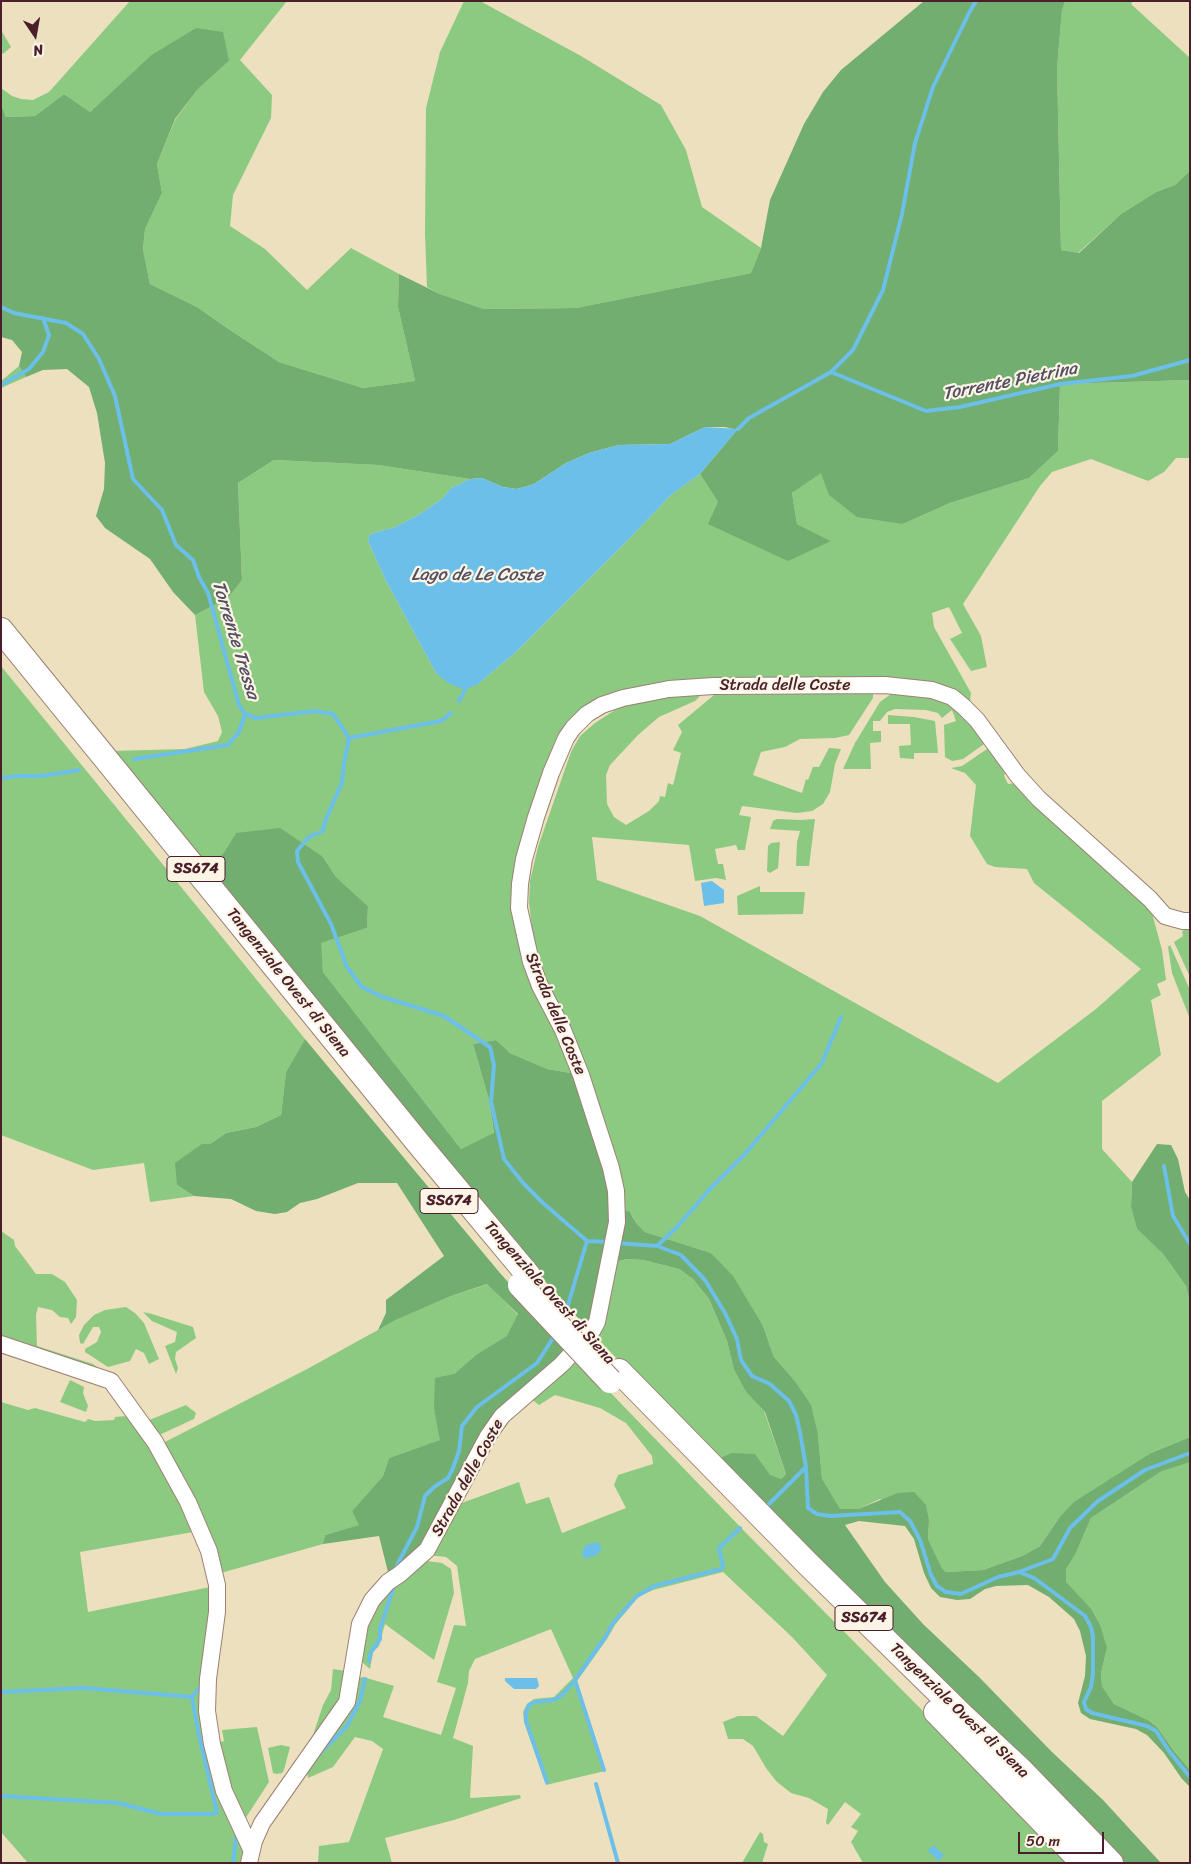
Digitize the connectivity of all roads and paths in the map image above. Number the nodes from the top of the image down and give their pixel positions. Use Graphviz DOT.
graph roads {
  1 [pos="1,630"];
  2 [pos="1,652"];
  3 [pos="1190,921"];
  4 [pos="385,1112"];
  5 [pos="1,1344"];
  6 [pos="614,1376"];
  7 [pos="250,1856"];
  8 [pos="1083,1863"];
  9 [pos="1111,1863"];
  1 -- 4 [label="highway, Tangenziale Ovest di Siena / SS674"];
  2 -- 4 [label="highway, Tangenziale Ovest di Siena / SS674"];
  3 -- 7 [label="street, Strada delle Coste"];
  4 -- 6 [label="highway, Tangenziale Ovest di Siena / SS674"];
  5 -- 7 [label="street, Strada delle Coste"];
  6 -- 8 [label="highway, Tangenziale Ovest di Siena / SS674"];
  6 -- 9 [label="highway, Tangenziale Ovest di Siena / SS674"];
}
